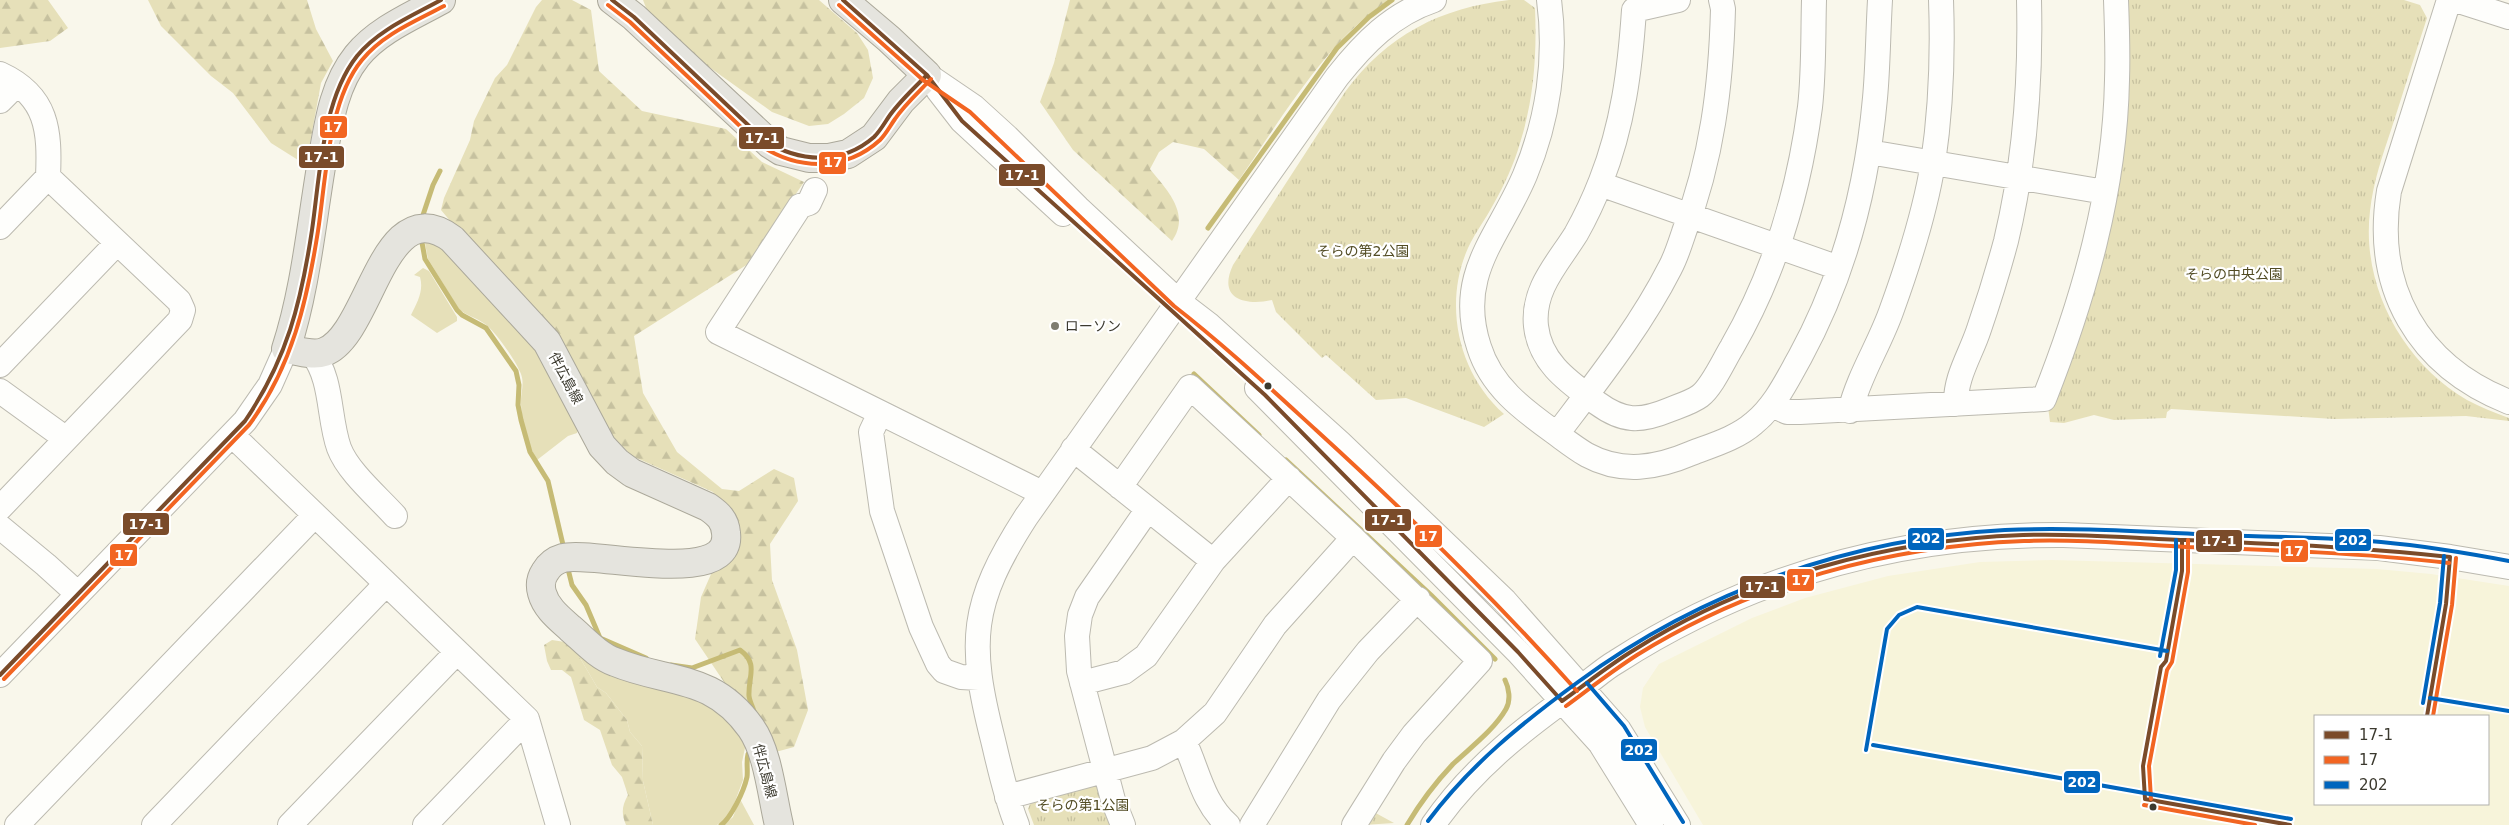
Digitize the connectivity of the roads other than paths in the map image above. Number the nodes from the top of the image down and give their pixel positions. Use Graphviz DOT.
graph roads {
  1 [pos="441,0"];
  2 [pos="612,0"];
  3 [pos="843,0"];
  4 [pos="1434,0"];
  5 [pos="1549,0"];
  6 [pos="1678,0"];
  7 [pos="1721,0"];
  8 [pos="1814,0"];
  9 [pos="1880,0"];
  10 [pos="1940,0"];
  11 [pos="2029,0"];
  12 [pos="2116,0"];
  13 [pos="2449,0"];
  14 [pos="2456,0"];
  15 [pos="2509,17"];
  16 [pos="927,75"];
  17 [pos="9,79"];
  18 [pos="0,101"];
  19 [pos="1869,152"];
  20 [pos="1933,164"];
  21 [pos="48,177"];
  22 [pos="2020,177"];
  23 [pos="1600,184"];
  24 [pos="815,190"];
  25 [pos="2105,192"];
  26 [pos="1691,216"];
  27 [pos="0,227"];
  28 [pos="117,243"];
  29 [pos="1777,248"];
  30 [pos="1839,268"];
  31 [pos="1175,306"];
  32 [pos="299,351"];
  33 [pos="0,365"];
  34 [pos="0,391"];
  35 [pos="1586,395"];
  36 [pos="2509,402"];
  37 [pos="1956,404"];
  38 [pos="1772,405"];
  39 [pos="1850,411"];
  40 [pos="880,413"];
  41 [pos="1557,434"];
  42 [pos="232,435"];
  43 [pos="65,438"];
  44 [pos="1073,449"];
  45 [pos="1289,478"];
  46 [pos="1120,487"];
  47 [pos="1042,493"];
  48 [pos="0,508"];
  49 [pos="1148,509"];
  50 [pos="315,515"];
  51 [pos="395,516"];
  52 [pos="0,527"];
  53 [pos="1353,538"];
  54 [pos="1213,561"];
  55 [pos="2509,567"];
  56 [pos="386,584"];
  57 [pos="78,594"];
  58 [pos="1418,599"];
  59 [pos="457,652"];
  60 [pos="0,675"];
  61 [pos="980,678"];
  62 [pos="1082,683"];
  63 [pos="1582,687"];
  64 [pos="1562,700"];
  65 [pos="527,719"];
  66 [pos="1184,741"];
  67 [pos="1105,771"];
  68 [pos="1008,797"];
  69 [pos="17,825"];
  70 [pos="154,825"];
  71 [pos="290,825"];
  72 [pos="425,825"];
  73 [pos="558,825"];
  74 [pos="779,825"];
  75 [pos="1017,825"];
  76 [pos="1123,825"];
  77 [pos="1228,825"];
  78 [pos="1252,825"];
  79 [pos="1354,825"];
  80 [pos="1433,825"];
  81 [pos="1652,825"];
  82 [pos="1678,825"];
  1 -- 32 [label="main road"];
  2 -- 16 [label="main road"];
  3 -- 16 [label="main road"];
  4 -- 31 [label="street"];
  5 -- 41 [label="street"];
  6 -- 23 [label="street"];
  7 -- 26 [label="street"];
  8 -- 29 [label="street"];
  9 -- 19 [label="street"];
  10 -- 20 [label="street"];
  11 -- 22 [label="street"];
  12 -- 25 [label="street"];
  13 -- 36 [label="street"];
  14 -- 15 [label="street"];
  16 -- 31 [label="street"];
  17 -- 18 [label="street"];
  17 -- 21 [label="street"];
  19 -- 20 [label="street"];
  19 -- 30 [label="street"];
  20 -- 22 [label="street"];
  20 -- 39 [label="street"];
  21 -- 27 [label="street"];
  21 -- 28 [label="street"];
  22 -- 25 [label="street"];
  22 -- 37 [label="street"];
  23 -- 26 [label="street"];
  23 -- 35 [label="street"];
  24 -- 40 [label="street"];
  25 -- 37 [label="street"];
  26 -- 29 [label="street"];
  26 -- 35 [label="street"];
  28 -- 33 [label="street"];
  28 -- 43 [label="street"];
  29 -- 30 [label="street"];
  29 -- 35 [label="street"];
  30 -- 38 [label="street"];
  31 -- 44 [label="street"];
  31 -- 63 [label="street"];
  31 -- 64 [label="street"];
  32 -- 42 [label="street"];
  32 -- 51 [label="street"];
  32 -- 74 [label="main road, 伴広島線"];
  34 -- 43 [label="street"];
  35 -- 41 [label="street"];
  37 -- 39 [label="street"];
  38 -- 39 [label="street"];
  38 -- 41 [label="street"];
  40 -- 47 [label="street"];
  40 -- 61 [label="street"];
  42 -- 50 [label="street"];
  42 -- 57 [label="street"];
  43 -- 48 [label="street"];
  44 -- 46 [label="street"];
  44 -- 47 [label="street"];
  45 -- 46 [label="street"];
  45 -- 53 [label="street"];
  45 -- 54 [label="street"];
  46 -- 49 [label="street"];
  47 -- 61 [label="street"];
  49 -- 54 [label="street"];
  49 -- 62 [label="street"];
  50 -- 56 [label="street"];
  50 -- 69 [label="street"];
  52 -- 57 [label="street"];
  53 -- 58 [label="street"];
  53 -- 66 [label="street"];
  54 -- 62 [label="street"];
  55 -- 63 [label="street"];
  56 -- 59 [label="street"];
  56 -- 70 [label="street"];
  57 -- 60 [label="street"];
  58 -- 78 [label="street"];
  58 -- 79 [label="street"];
  59 -- 65 [label="street"];
  59 -- 71 [label="street"];
  61 -- 68 [label="street"];
  62 -- 67 [label="street"];
  63 -- 64 [label="street"];
  63 -- 82 [label="street"];
  64 -- 80 [label="street"];
  64 -- 81 [label="street"];
  65 -- 72 [label="street"];
  65 -- 73 [label="street"];
  66 -- 67 [label="street"];
  66 -- 77 [label="street"];
  67 -- 68 [label="street"];
  67 -- 76 [label="street"];
  68 -- 75 [label="street"];
}
